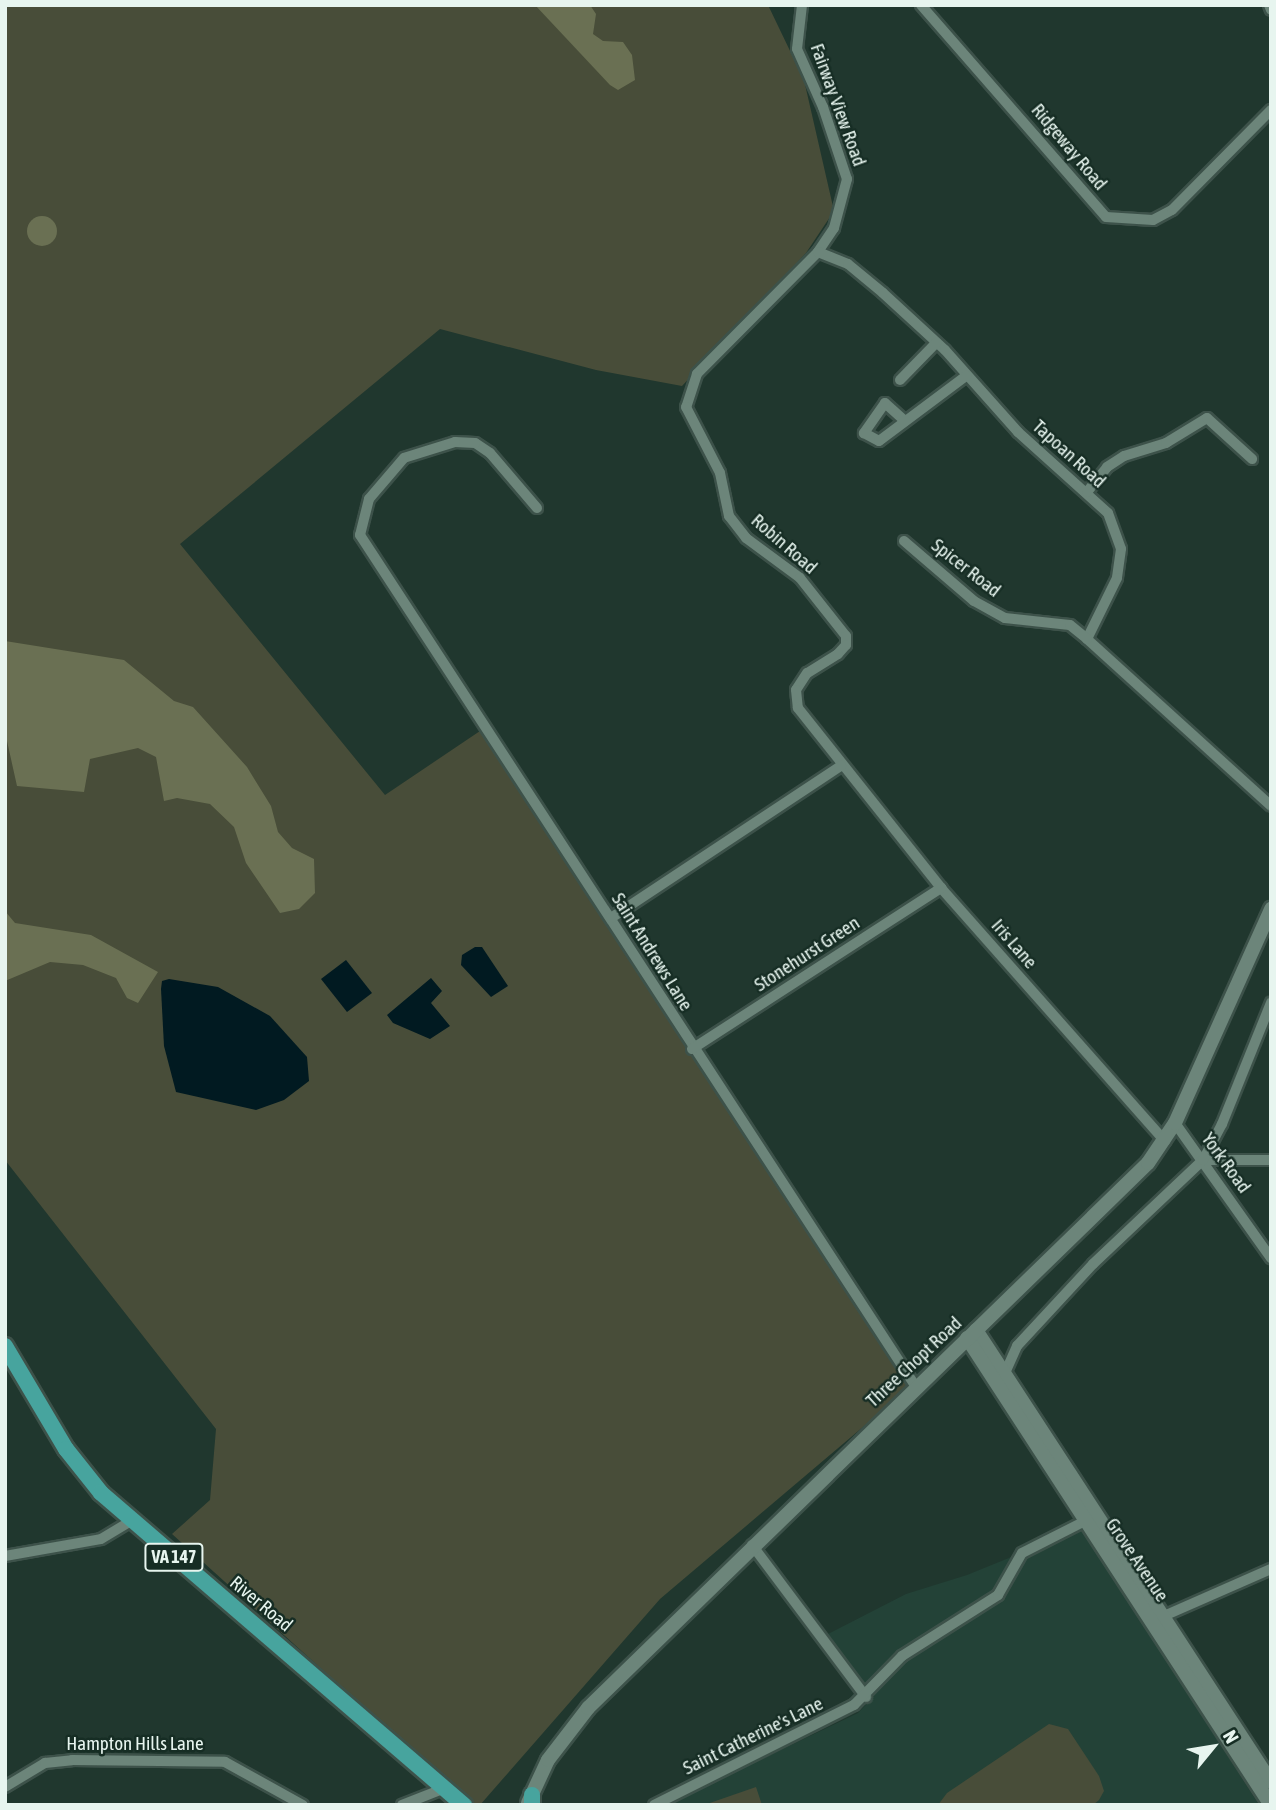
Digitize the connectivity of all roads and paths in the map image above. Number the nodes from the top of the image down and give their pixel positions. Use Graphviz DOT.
graph roads {
  1 [pos="802,5"];
  2 [pos="921,5"];
  3 [pos="1271,110"];
  4 [pos="818,252"];
  5 [pos="936,343"];
  6 [pos="967,376"];
  7 [pos="901,380"];
  8 [pos="905,421"];
  9 [pos="1252,459"];
  10 [pos="1087,492"];
  11 [pos="537,508"];
  12 [pos="904,541"];
  13 [pos="1087,639"];
  14 [pos="841,766"];
  15 [pos="1271,806"];
  16 [pos="942,888"];
  17 [pos="1271,909"];
  18 [pos="611,918"];
  19 [pos="1271,1003"];
  20 [pos="692,1049"];
  21 [pos="1175,1123"];
  22 [pos="1165,1140"];
  23 [pos="1203,1160"];
  24 [pos="1271,1160"];
  25 [pos="1271,1258"];
  26 [pos="972,1334"];
  27 [pos="5,1346"];
  28 [pos="1005,1373"];
  29 [pos="916,1387"];
  30 [pos="1093,1517"];
  31 [pos="131,1521"];
  32 [pos="752,1545"];
  33 [pos="5,1556"];
  34 [pos="1271,1569"];
  35 [pos="1159,1617"];
  36 [pos="866,1697"];
  37 [pos="1271,1782"];
  38 [pos="5,1787"];
  39 [pos="445,1788"];
  40 [pos="531,1801"];
  41 [pos="303,1805"];
  42 [pos="402,1805"];
  43 [pos="464,1805"];
  44 [pos="654,1805"];
  45 [pos="1271,1805"];
  1 -- 4 [label="street, Fairway View Road"];
  2 -- 3 [label="street, Ridgeway Road"];
  4 -- 5 [label="street, Tapoan Road"];
  4 -- 14 [label="street, Robin Road"];
  5 -- 6 [label="street, Tapoan Road"];
  5 -- 7 [label="street"];
  6 -- 8 [label="street"];
  6 -- 10 [label="street, Tapoan Road"];
  9 -- 10 [label="street"];
  10 -- 13 [label="street, Tapoan Road"];
  11 -- 18 [label="street, Saint Andrews Lane"];
  12 -- 13 [label="street, Spicer Road"];
  13 -- 15 [label="street"];
  14 -- 16 [label="street, Iris Lane"];
  14 -- 18 [label="street"];
  16 -- 20 [label="street, Stonehurst Green"];
  16 -- 22 [label="street, Iris Lane"];
  17 -- 21 [label="main road, Three Chopt Road"];
  18 -- 20 [label="street, Saint Andrews Lane"];
  19 -- 23 [label="street"];
  20 -- 29 [label="street, Saint Andrews Lane"];
  21 -- 22 [label="main road, Three Chopt Road"];
  21 -- 23 [label="street, York Road"];
  22 -- 26 [label="main road, Three Chopt Road"];
  23 -- 24 [label="street"];
  23 -- 25 [label="street, York Road"];
  23 -- 28 [label="street"];
  26 -- 28 [label="main road, Grove Avenue"];
  26 -- 29 [label="main road, Three Chopt Road"];
  26 -- 30 [label="main road, Grove Avenue"];
  27 -- 31 [label="main road, River Road / VA 147"];
  28 -- 30 [label="main road, Grove Avenue"];
  29 -- 32 [label="main road, Three Chopt Road"];
  30 -- 35 [label="main road, Grove Avenue"];
  30 -- 36 [label="street, Saint Catherine's Lane"];
  31 -- 33 [label="street"];
  31 -- 39 [label="main road, River Road / VA 147"];
  32 -- 36 [label="street"];
  32 -- 40 [label="main road, Three Chopt Road"];
  34 -- 35 [label="street"];
  35 -- 37 [label="main road, Grove Avenue"];
  35 -- 45 [label="main road, Grove Avenue"];
  36 -- 44 [label="street, Saint Catherine's Lane"];
  38 -- 41 [label="street, Hampton Hills Lane"];
  39 -- 42 [label="street"];
  39 -- 43 [label="main road, River Road / VA 147"];
}
